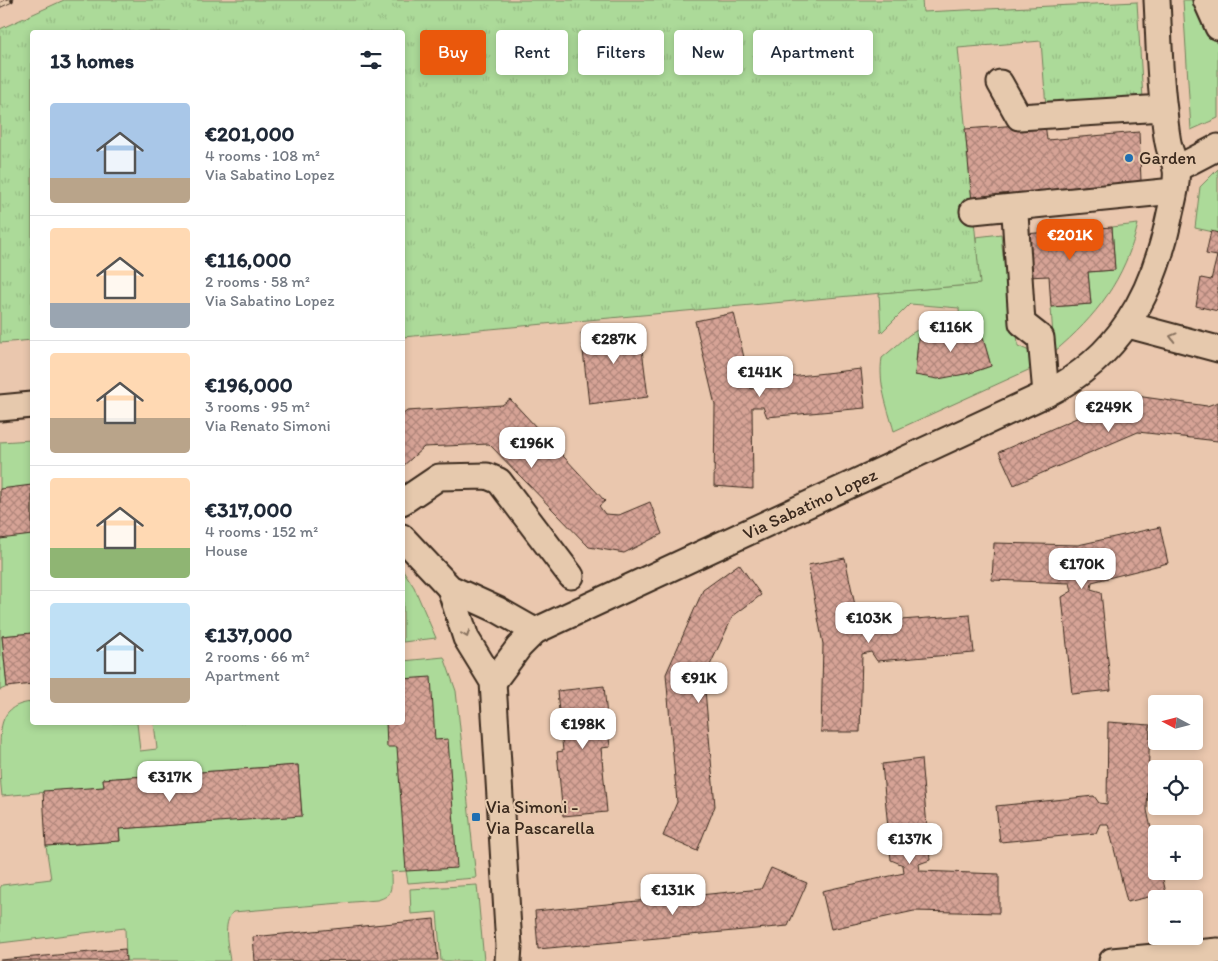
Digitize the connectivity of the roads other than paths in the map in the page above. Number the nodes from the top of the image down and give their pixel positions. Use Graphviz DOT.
graph roads {
  1 [pos="1157,0"];
  2 [pos="1206,0"];
  3 [pos="1218,27"];
  4 [pos="1000,83"];
  5 [pos="1164,108"];
  6 [pos="1218,147"];
  7 [pos="1175,180"];
  8 [pos="973,211"];
  9 [pos="1015,214"];
  10 [pos="1128,325"];
  11 [pos="1218,349"];
  12 [pos="1046,394"];
  13 [pos="30,405"];
  14 [pos="0,408"];
  15 [pos="405,500"];
  16 [pos="405,540"];
  17 [pos="571,576"];
  18 [pos="450,588"];
  19 [pos="535,632"];
  20 [pos="492,682"];
  21 [pos="1218,951"];
  22 [pos="510,956"];
  23 [pos="1112,961"];
  1 -- 5 [label="street, Via Sabatino Lopez"];
  2 -- 3 [label="street"];
  4 -- 5 [label="street"];
  5 -- 7 [label="street, Via Sabatino Lopez"];
  6 -- 7 [label="street"];
  7 -- 8 [label="street"];
  7 -- 10 [label="street, Via Sabatino Lopez"];
  9 -- 12 [label="street"];
  11 -- 10 [label="street, one-way"];
  10 -- 12 [label="street, Via Sabatino Lopez"];
  12 -- 19 [label="street, Via Sabatino Lopez"];
  13 -- 14 [label="street"];
  15 -- 17 [label="street"];
  16 -- 18 [label="street"];
  18 -- 19 [label="street"];
  18 -- 20 [label="street, one-way"];
  19 -- 20 [label="street, Via Sabatino Lopez"];
  20 -- 22 [label="street"];
  21 -- 23 [label="street"];
}
